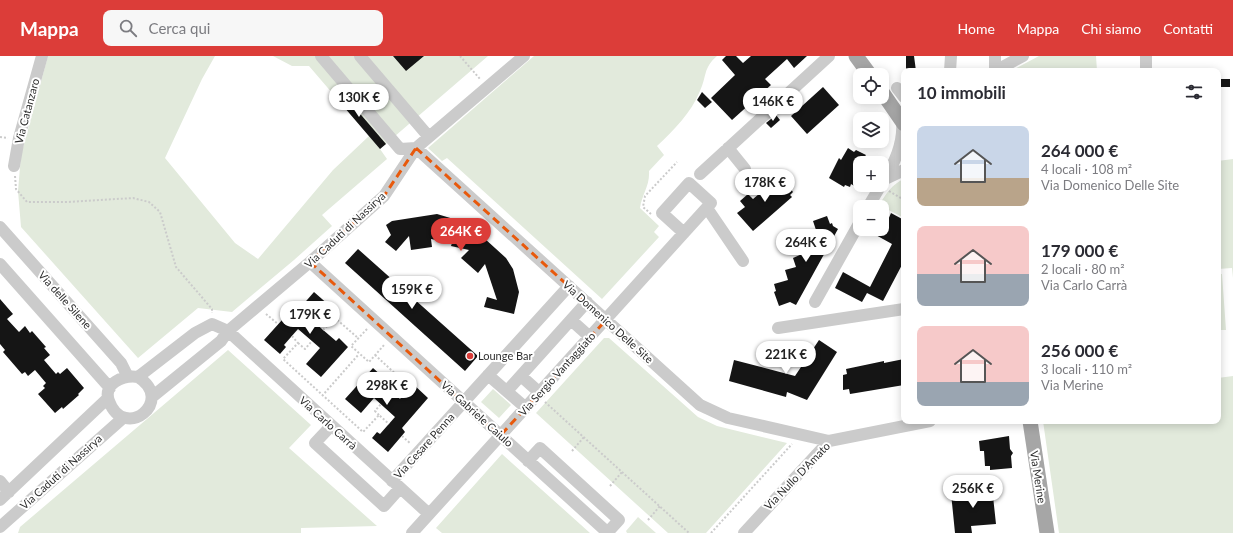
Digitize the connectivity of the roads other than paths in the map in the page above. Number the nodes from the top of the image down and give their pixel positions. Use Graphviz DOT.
graph roads {
  1 [pos="42,56"];
  2 [pos="321,56"];
  3 [pos="360,56"];
  4 [pos="524,56"];
  5 [pos="829,56"];
  6 [pos="856,56"];
  7 [pos="952,56"];
  8 [pos="995,56"];
  9 [pos="1023,56"];
  10 [pos="1146,56"];
  11 [pos="865,68"];
  12 [pos="950,68"];
  13 [pos="995,68"];
  14 [pos="1001,68"];
  15 [pos="1146,68"];
  16 [pos="889,102"];
  17 [pos="901,119"];
  18 [pos="429,138"];
  19 [pos="416,148"];
  20 [pos="728,148"];
  21 [pos="14,166"];
  22 [pos="901,166"];
  23 [pos="746,169"];
  24 [pos="700,174"];
  25 [pos="889,179"];
  26 [pos="709,205"];
  27 [pos="0,227"];
  28 [pos="684,233"];
  29 [pos="853,234"];
  30 [pos="743,261"];
  31 [pos="310,262"];
  32 [pos="0,264"];
  33 [pos="569,286"];
  34 [pos="587,302"];
  35 [pos="815,302"];
  36 [pos="901,309"];
  37 [pos="571,320"];
  38 [pos="606,320"];
  39 [pos="778,328"];
  40 [pos="228,331"];
  41 [pos="590,338"];
  42 [pos="488,375"];
  43 [pos="133,376"];
  44 [pos="521,376"];
  45 [pos="507,391"];
  46 [pos="109,393"];
  47 [pos="152,397"];
  48 [pos="542,397"];
  49 [pos="464,402"];
  50 [pos="526,408"];
  51 [pos="123,418"];
  52 [pos="915,424"];
  53 [pos="1030,424"];
  54 [pos="331,426"];
  55 [pos="500,436"];
  56 [pos="829,441"];
  57 [pos="528,461"];
  58 [pos="0,481"];
  59 [pos="396,485"];
  60 [pos="9,492"];
  61 [pos="0,500"];
  62 [pos="429,514"];
  63 [pos="0,527"];
  64 [pos="418,531"];
  65 [pos="608,533"];
  66 [pos="744,533"];
  67 [pos="1046,533"];
  1 -- 21 [label="street, Via Catanzaro"];
  2 -- 19 [label="street"];
  3 -- 18 [label="street"];
  4 -- 18 [label="street, Via Caduti di Nassirya"];
  5 -- 20 [label="street"];
  6 -- 11 [label="main road"];
  7 -- 12 [label="street"];
  8 -- 13 [label="street"];
  9 -- 14 [label="street"];
  10 -- 15 [label="street"];
  16 -- 17 [label="main road"];
  18 -- 19 [label="street, Via Caduti di Nassirya"];
  19 -- 31 [label="street, Via Caduti di Nassirya"];
  19 -- 33 [label="street, Via Domenico Delle Site"];
  20 -- 23 [label="street"];
  20 -- 24 [label="street"];
  22 -- 25 [label="street"];
  26 -- 28 [label="street, Via Sergio Vantaggiato"];
  26 -- 28 [label="street"];
  26 -- 30 [label="street"];
  27 -- 43 [label="street, Via delle Silene"];
  28 -- 38 [label="street, Via Sergio Vantaggiato"];
  29 -- 35 [label="street"];
  31 -- 40 [label="street, Via Caduti di Nassirya"];
  31 -- 49 [label="street, Via Gabriele Caiulo"];
  32 -- 46 [label="street"];
  33 -- 34 [label="street, Via Domenico Delle Site"];
  33 -- 42 [label="street, Via Cesare Penna"];
  34 -- 37 [label="street"];
  34 -- 38 [label="street, Via Domenico Delle Site"];
  36 -- 39 [label="street"];
  37 -- 41 [label="street"];
  37 -- 44 [label="street"];
  38 -- 41 [label="street, Via Sergio Vantaggiato"];
  38 -- 56 [label="street, Via Domenico Delle Site"];
  40 -- 43 [label="street, Via Caduti di Nassirya"];
  40 -- 47 [label="street, Via Caduti di Nassirya"];
  40 -- 54 [label="street, Via Carlo Carrà"];
  41 -- 48 [label="street, Via Sergio Vantaggiato"];
  42 -- 45 [label="street"];
  42 -- 49 [label="street, Via Cesare Penna"];
  43 -- 46 [label="street, Via Caduti di Nassirya"];
  43 -- 47 [label="street"];
  44 -- 45 [label="street"];
  44 -- 48 [label="street"];
  45 -- 50 [label="street"];
  46 -- 51 [label="street"];
  46 -- 60 [label="street, Via Caduti di Nassirya"];
  47 -- 51 [label="street, Via Caduti di Nassirya"];
  48 -- 50 [label="street, Via Sergio Vantaggiato"];
  49 -- 55 [label="street, Via Gabriele Caiulo"];
  49 -- 59 [label="street, Via Cesare Penna"];
  50 -- 55 [label="street, Via Sergio Vantaggiato"];
  51 -- 63 [label="street, Via Caduti di Nassirya"];
  52 -- 56 [label="street, Via Nullo D'Amato"];
  53 -- 67 [label="main road, Via Merine"];
  54 -- 59 [label="street, Via Carlo Carrà"];
  54 -- 59 [label="street, Via Cesare Penna"];
  55 -- 57 [label="street, Via Gabriele Caiulo"];
  55 -- 62 [label="street, Via Sergio Vantaggiato"];
  56 -- 66 [label="street, Via Nullo D'Amato"];
  57 -- 65 [label="street, Via Gabriele Caiulo"];
  57 -- 65 [label="street"];
  58 -- 60 [label="street"];
  59 -- 62 [label="street, Via Carlo Carrà"];
  60 -- 61 [label="street, Via Caduti di Nassirya"];
  62 -- 64 [label="street, Via Sergio Vantaggiato"];
}
